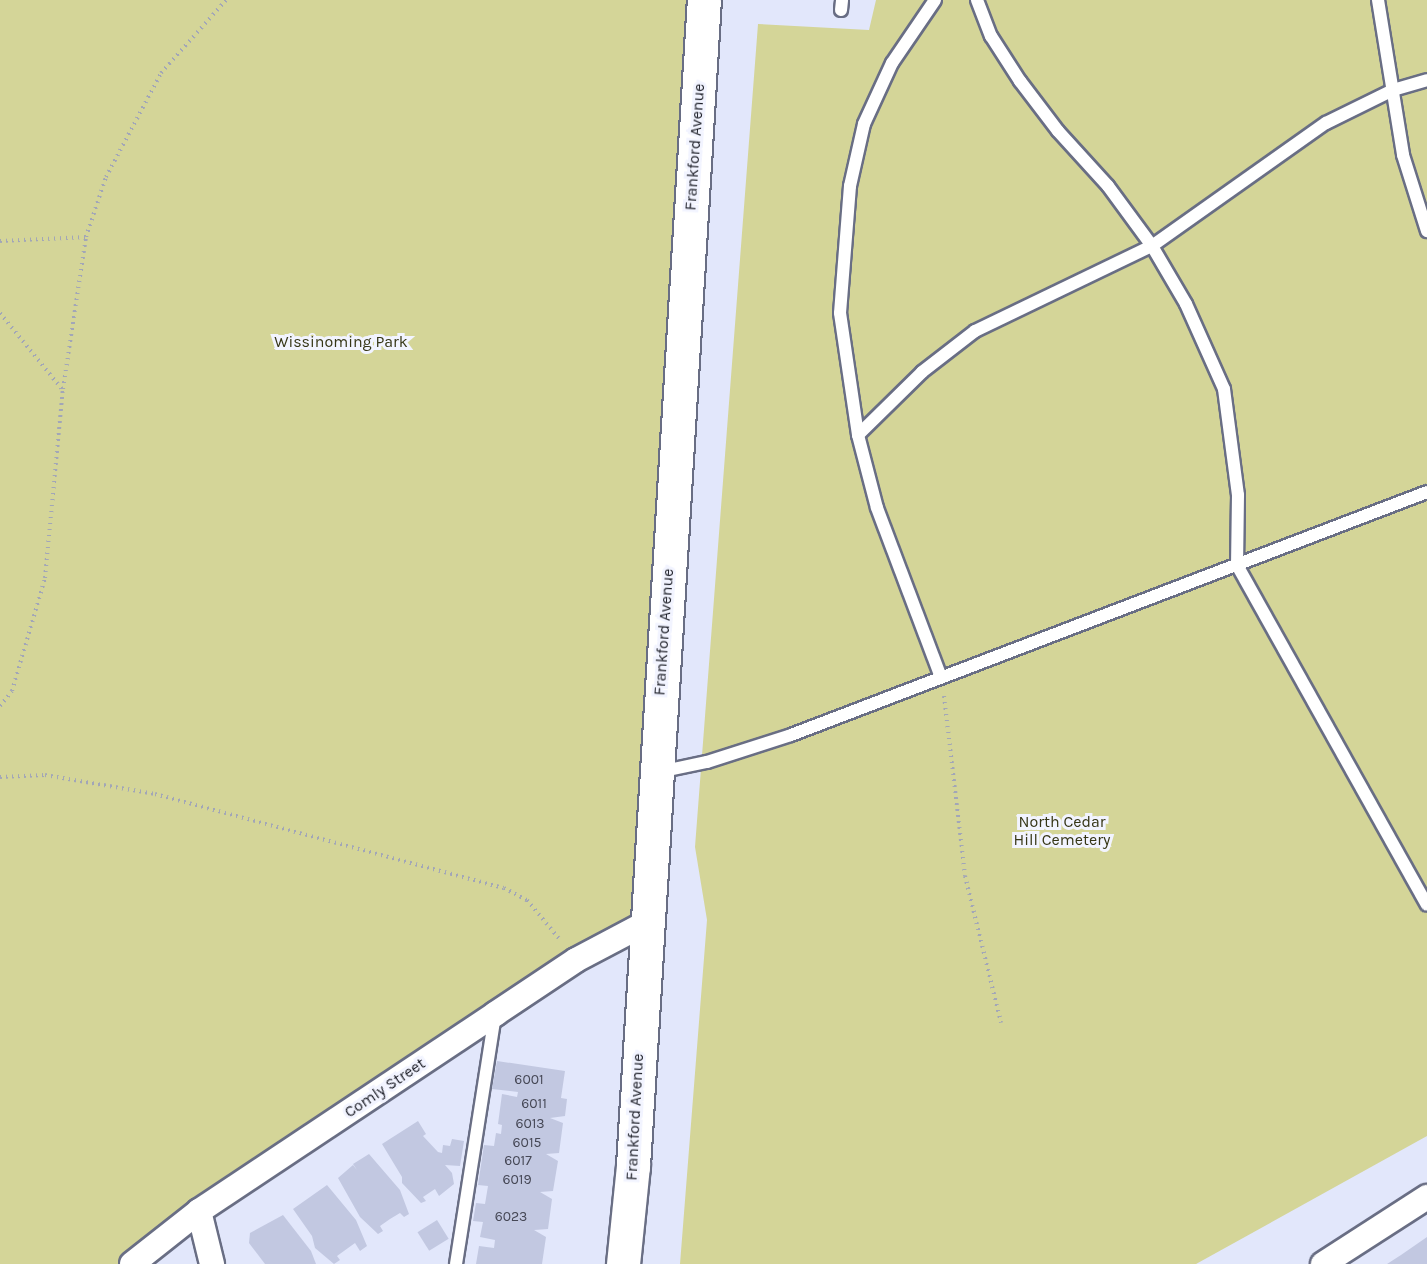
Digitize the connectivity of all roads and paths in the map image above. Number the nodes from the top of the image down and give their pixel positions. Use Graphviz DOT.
graph roads {
  1 [pos="226,0"];
  2 [pos="704,0"];
  3 [pos="935,0"];
  4 [pos="977,0"];
  5 [pos="1378,0"];
  6 [pos="1427,81"];
  7 [pos="1393,90"];
  8 [pos="1427,231"];
  9 [pos="86,237"];
  10 [pos="0,241"];
  11 [pos="1152,246"];
  12 [pos="0,313"];
  13 [pos="63,389"];
  14 [pos="858,435"];
  15 [pos="1427,492"];
  16 [pos="1237,565"];
  17 [pos="941,677"];
  18 [pos="0,706"];
  19 [pos="655,773"];
  20 [pos="0,777"];
  21 [pos="1427,905"];
  22 [pos="646,923"];
  23 [pos="576,960"];
  24 [pos="495,1014"];
  25 [pos="1000,1023"];
  26 [pos="1427,1197"];
  27 [pos="199,1211"];
  28 [pos="132,1264"];
  29 [pos="212,1264"];
  30 [pos="456,1264"];
  31 [pos="623,1264"];
  32 [pos="1323,1264"];
  1 -- 9 [label="path"];
  2 -- 19 [label="main road, Frankford Avenue"];
  3 -- 14 [label="lane"];
  4 -- 11 [label="lane"];
  5 -- 7 [label="lane"];
  6 -- 7 [label="lane"];
  7 -- 8 [label="lane"];
  7 -- 11 [label="lane"];
  9 -- 10 [label="path"];
  9 -- 13 [label="path"];
  11 -- 14 [label="lane"];
  11 -- 16 [label="lane"];
  12 -- 13 [label="path"];
  13 -- 18 [label="path"];
  14 -- 17 [label="lane"];
  15 -- 16 [label="lane"];
  16 -- 17 [label="lane"];
  16 -- 21 [label="lane"];
  17 -- 19 [label="lane"];
  17 -- 25 [label="path"];
  19 -- 22 [label="main road, Frankford Avenue"];
  20 -- 23 [label="path"];
  22 -- 23 [label="street, Comly Street"];
  22 -- 31 [label="main road, Frankford Avenue"];
  23 -- 24 [label="street, Comly Street"];
  24 -- 27 [label="street, Comly Street"];
  24 -- 30 [label="lane"];
  26 -- 32 [label="street"];
  27 -- 28 [label="street, Comly Street"];
  27 -- 29 [label="street"];
}
